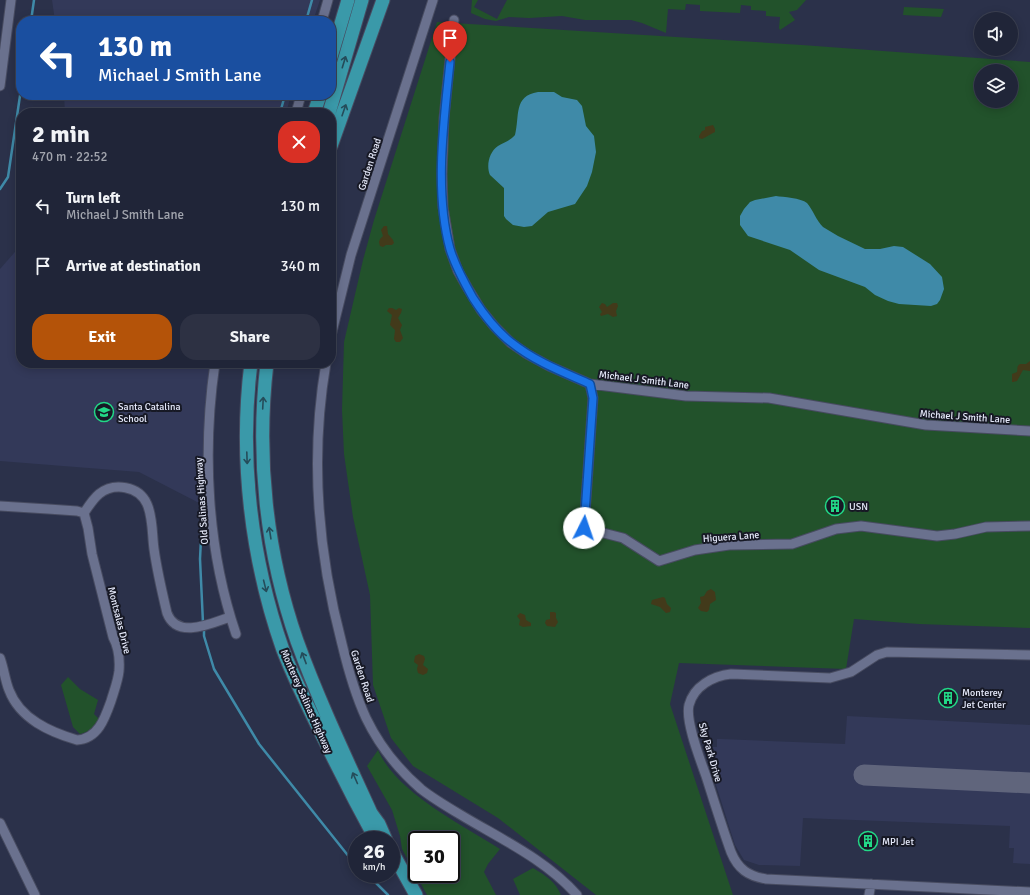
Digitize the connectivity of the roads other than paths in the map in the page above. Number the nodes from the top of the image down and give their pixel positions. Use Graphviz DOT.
graph roads {
  1 [pos="11,0"];
  2 [pos="328,0"];
  3 [pos="348,0"];
  4 [pos="362,0"];
  5 [pos="379,0"];
  6 [pos="383,0"];
  7 [pos="433,0"];
  8 [pos="323,16"];
  9 [pos="454,20"];
  10 [pos="336,40"];
  11 [pos="365,50"];
  12 [pos="0,86"];
  13 [pos="336,89"];
  14 [pos="336,132"];
  15 [pos="336,316"];
  16 [pos="214,368"];
  17 [pos="250,368"];
  18 [pos="267,368"];
  19 [pos="325,368"];
  20 [pos="590,384"];
  21 [pos="1030,431"];
  22 [pos="0,506"];
  23 [pos="84,513"];
  24 [pos="1030,526"];
  25 [pos="230,617"];
  26 [pos="236,634"];
  27 [pos="1030,655"];
  28 [pos="0,658"];
  29 [pos="0,823"];
  30 [pos="371,831"];
  31 [pos="381,831"];
  32 [pos="400,866"];
  33 [pos="400,880"];
  34 [pos="871,884"];
  35 [pos="1030,892"];
  36 [pos="35,895"];
  37 [pos="409,895"];
  38 [pos="416,895"];
  39 [pos="577,895"];
  40 [pos="869,895"];
  1 -- 12 [label="street"];
  2 -- 8 [label="street"];
  3 -- 10 [label="highway"];
  13 -- 4 [label="highway, one-way"];
  5 -- 11 [label="highway"];
  6 -- 11 [label="highway"];
  7 -- 15 [label="street, Garden Road"];
  9 -- 20 [label="street, Michael J Smith Lane"];
  14 -- 11 [label="highway, one-way"];
  16 -- 25 [label="street, Old Salinas Highway"];
  17 -- 30 [label="highway, Monterey Salinas Highway, one-way"];
  31 -- 18 [label="highway, Monterey Salinas Highway, one-way"];
  19 -- 39 [label="street, Garden Road"];
  20 -- 21 [label="street, Michael J Smith Lane"];
  20 -- 24 [label="street, Higuera Lane"];
  22 -- 23 [label="street"];
  23 -- 25 [label="street"];
  23 -- 28 [label="street, Montsalas Drive"];
  25 -- 26 [label="street, Old Salinas Highway"];
  27 -- 34 [label="street, Sky Park Drive"];
  29 -- 36 [label="street"];
  32 -- 38 [label="highway"];
  33 -- 37 [label="highway"];
  34 -- 35 [label="street, Sky Park Drive"];
  34 -- 40 [label="street"];
}
